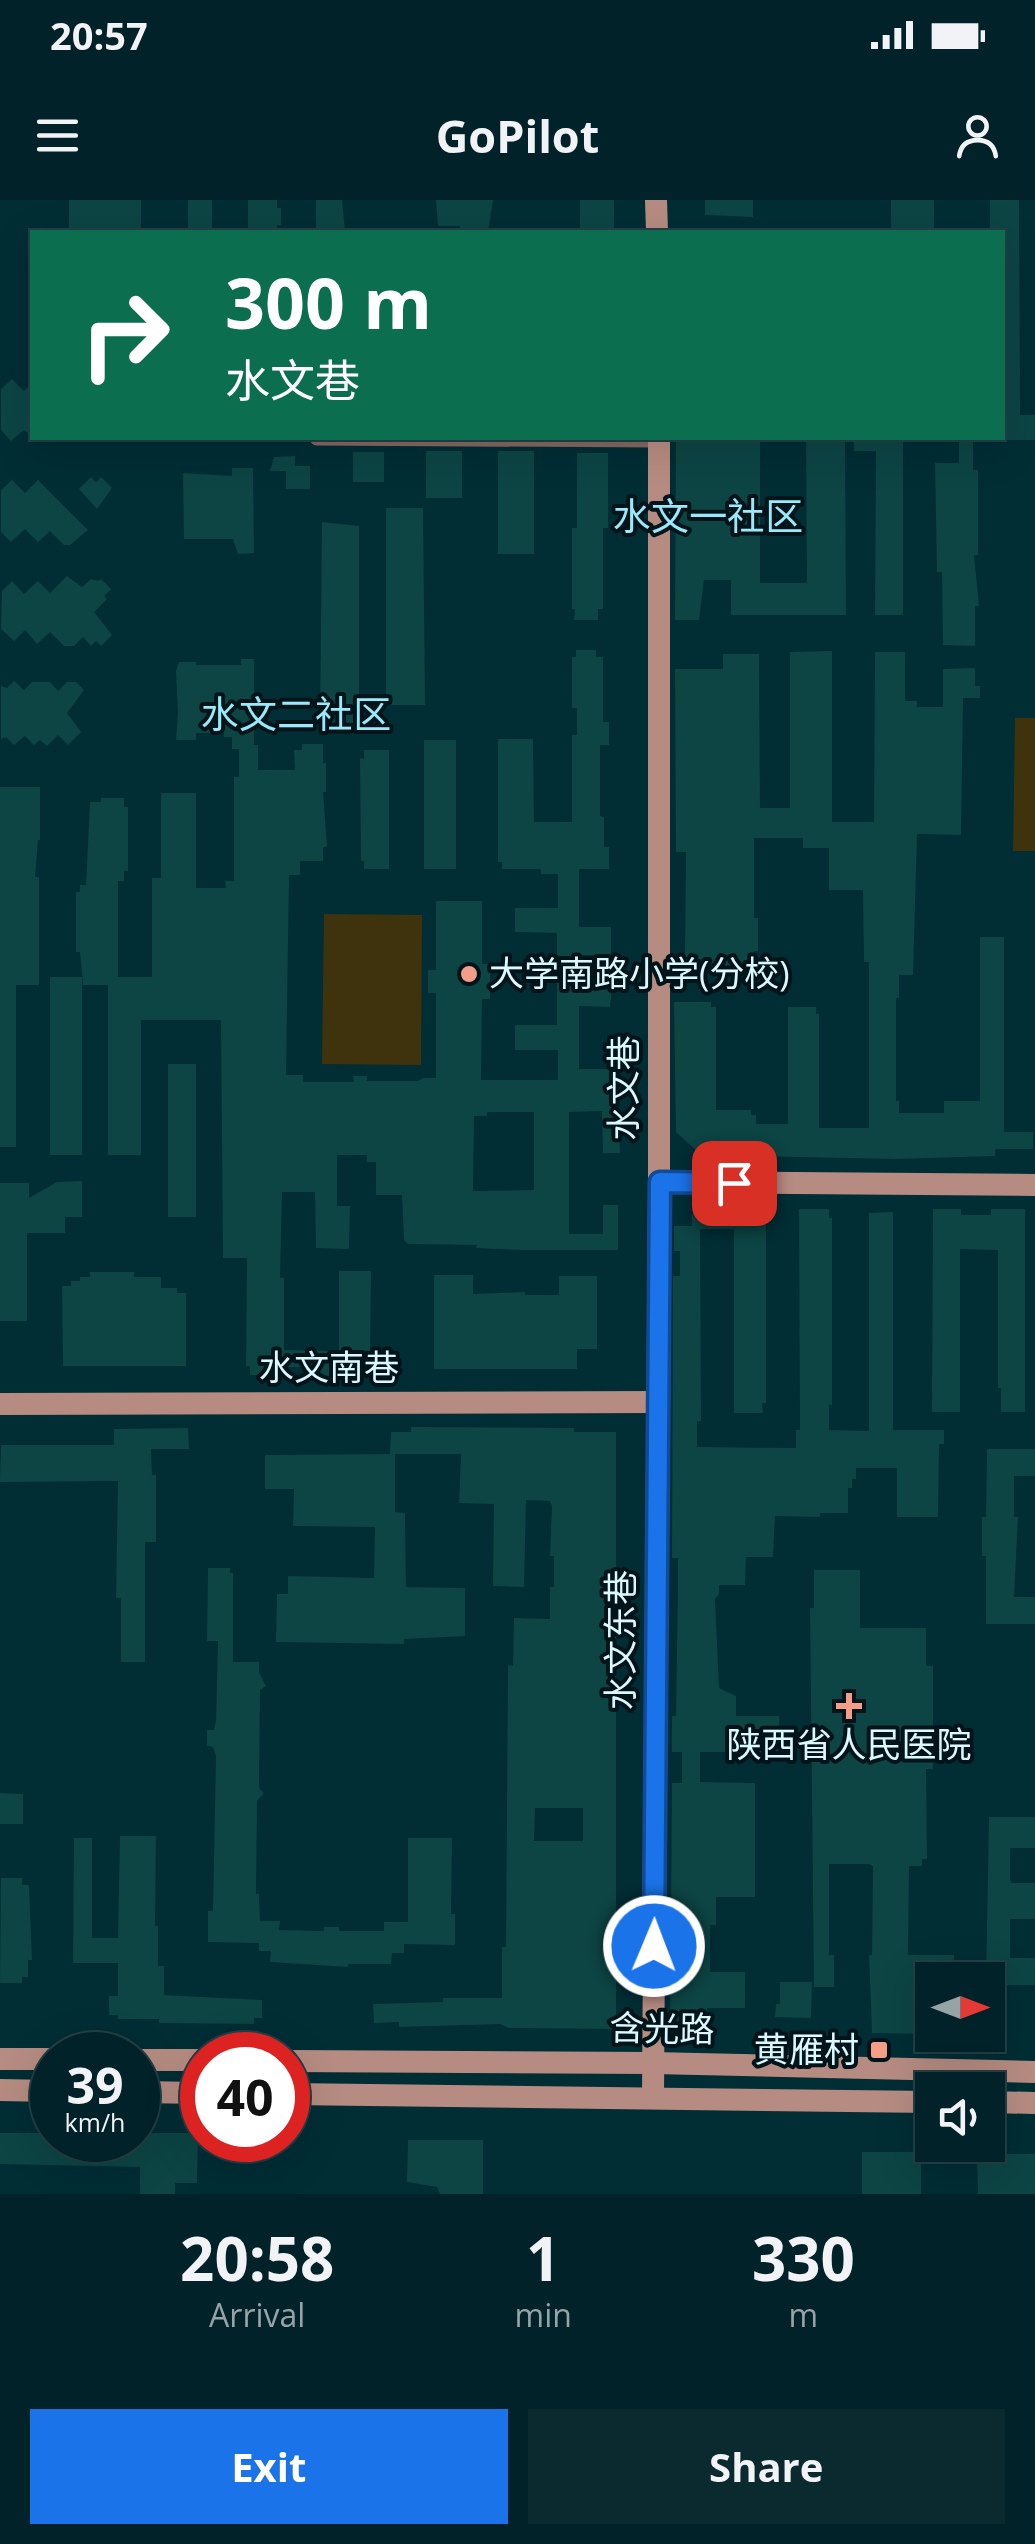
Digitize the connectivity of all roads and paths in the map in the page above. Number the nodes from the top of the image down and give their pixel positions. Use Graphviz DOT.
graph roads {
  1 [pos="656,200"];
  2 [pos="657,230"];
  3 [pos="659,440"];
  4 [pos="660,1182"];
  5 [pos="1035,1185"];
  6 [pos="658,1402"];
  7 [pos="0,1404"];
  8 [pos="0,2059"];
  9 [pos="30,2059"];
  10 [pos="310,2061"];
  11 [pos="653,2063"];
  12 [pos="1035,2072"];
  13 [pos="0,2090"];
  14 [pos="30,2091"];
  15 [pos="310,2094"];
  16 [pos="653,2098"];
  17 [pos="915,2102"];
  18 [pos="1005,2102"];
  19 [pos="1035,2103"];
  1 -- 2 [label="street"];
  3 -- 4 [label="street, 水文巷"];
  4 -- 5 [label="street, 水文巷"];
  4 -- 6 [label="street, 水文东巷"];
  6 -- 7 [label="street, 水文南巷"];
  6 -- 11 [label="street, 水文东巷"];
  8 -- 9 [label="street"];
  10 -- 11 [label="street, 含光路"];
  11 -- 12 [label="street, 含光路"];
  11 -- 16 [label="street, 水文东巷"];
  13 -- 14 [label="street"];
  15 -- 16 [label="street, 含光路"];
  16 -- 17 [label="street, 含光路"];
  18 -- 19 [label="street"];
}
